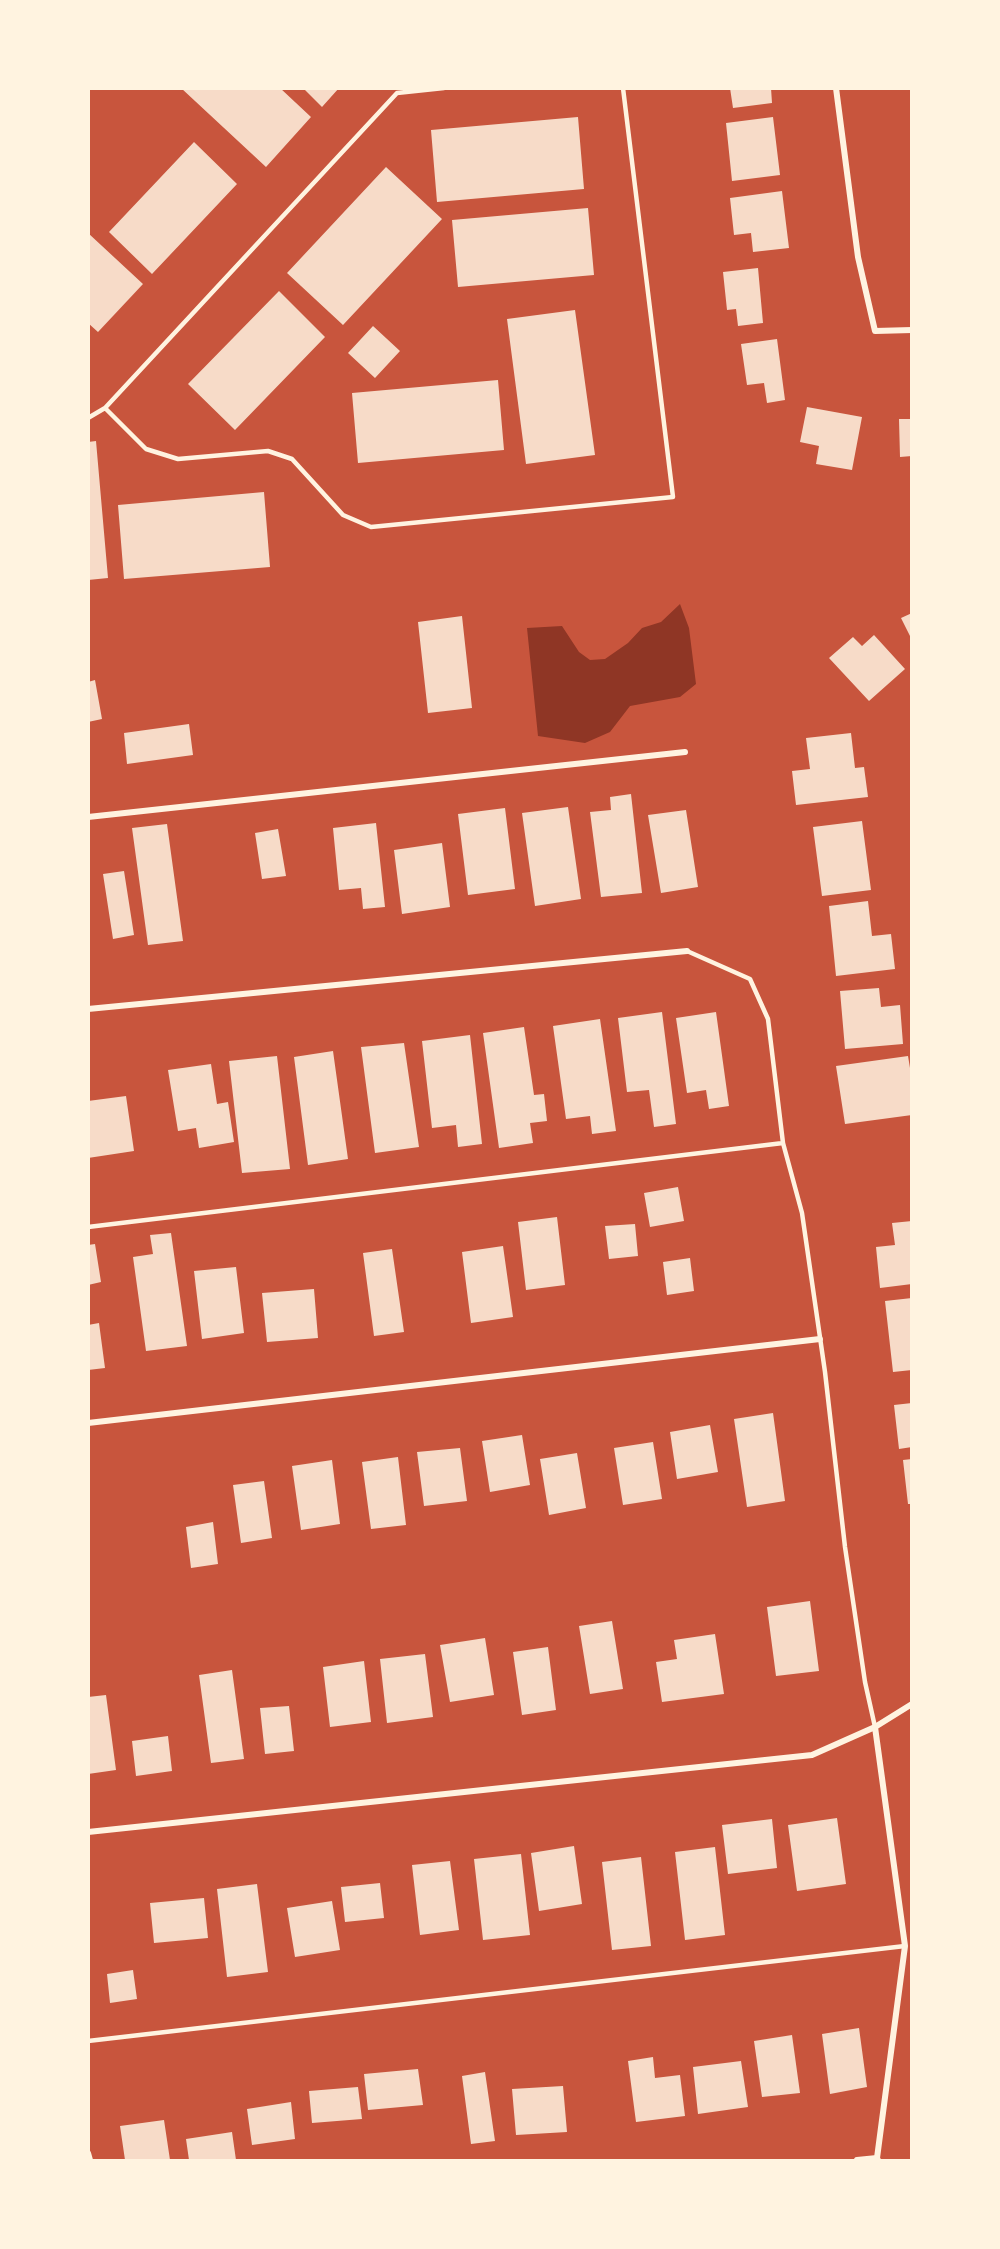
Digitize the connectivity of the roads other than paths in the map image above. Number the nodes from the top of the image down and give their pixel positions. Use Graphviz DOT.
graph roads {
  1 [pos="444,88"];
  2 [pos="623,88"];
  3 [pos="836,88"];
  4 [pos="912,330"];
  5 [pos="105,408"];
  6 [pos="88,418"];
  7 [pos="685,752"];
  8 [pos="88,818"];
  9 [pos="687,951"];
  10 [pos="88,1008"];
  11 [pos="783,1143"];
  12 [pos="88,1227"];
  13 [pos="820,1339"];
  14 [pos="88,1423"];
  15 [pos="912,1704"];
  16 [pos="874,1727"];
  17 [pos="88,1832"];
  18 [pos="905,1946"];
  19 [pos="88,2041"];
  20 [pos="88,2153"];
  21 [pos="878,2159"];
  22 [pos="90,2160"];
  23 [pos="857,2160"];
  1 -- 5 [label="lane"];
  2 -- 5 [label="lane"];
  3 -- 4 [label="street"];
  5 -- 6 [label="lane"];
  7 -- 8 [label="street"];
  9 -- 10 [label="street"];
  9 -- 11 [label="lane"];
  11 -- 12 [label="lane"];
  11 -- 13 [label="lane"];
  13 -- 14 [label="street"];
  13 -- 16 [label="lane"];
  15 -- 16 [label="street"];
  16 -- 17 [label="street"];
  16 -- 18 [label="street"];
  18 -- 19 [label="lane"];
  18 -- 21 [label="street"];
  20 -- 22 [label="street"];
  21 -- 23 [label="street"];
}
